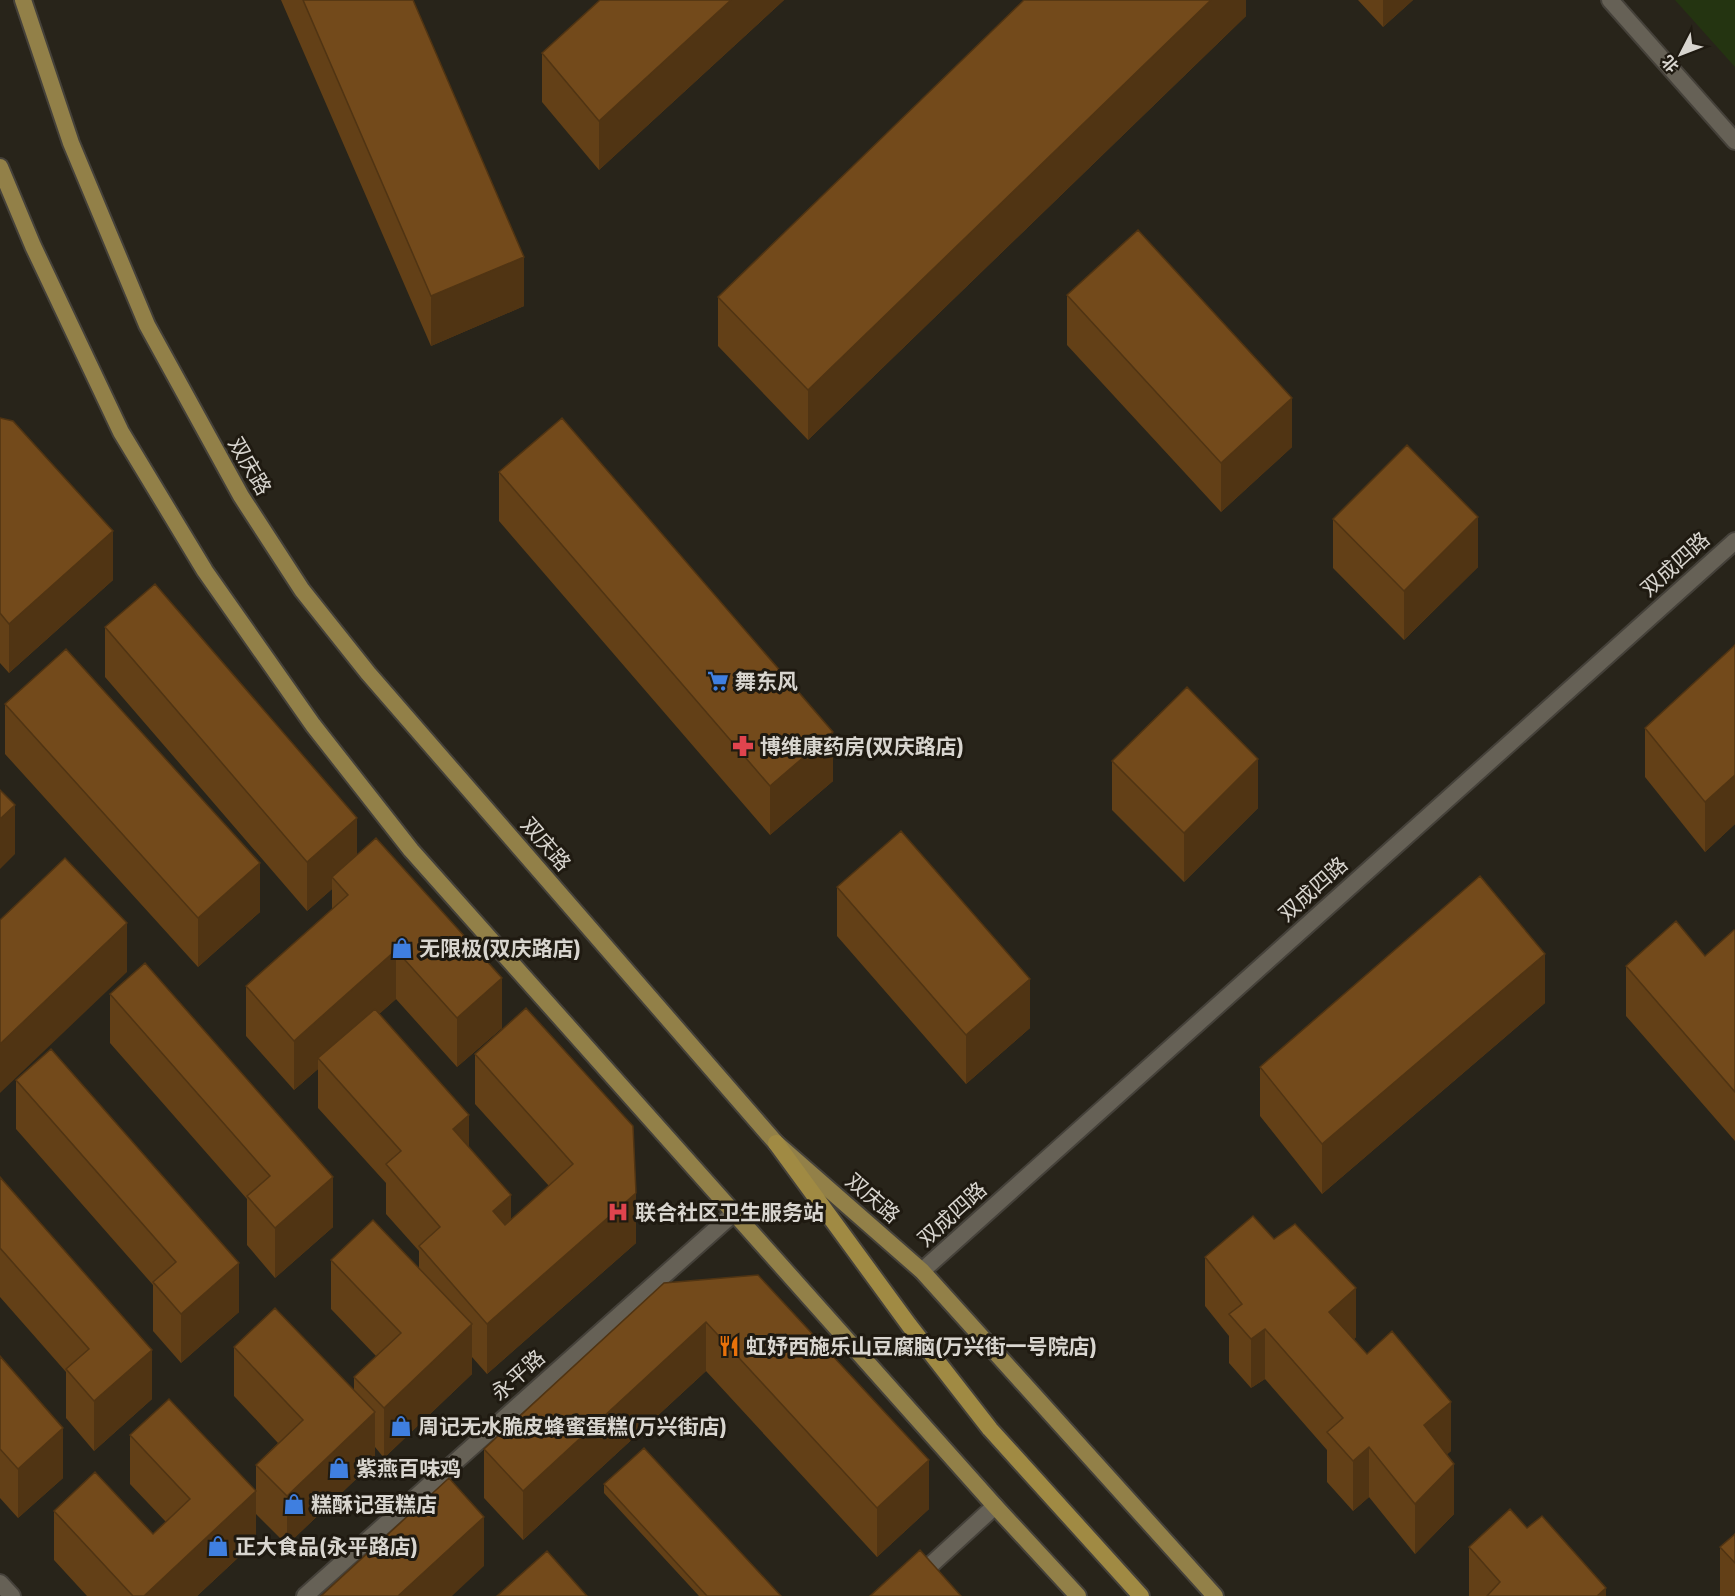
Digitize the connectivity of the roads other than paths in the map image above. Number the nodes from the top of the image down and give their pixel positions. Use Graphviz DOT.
graph roads {
  1 [pos="23,0"];
  2 [pos="1610,0"];
  3 [pos="1735,141"];
  4 [pos="0,167"];
  5 [pos="1735,541"];
  6 [pos="776,1143"];
  7 [pos="735,1212"];
  8 [pos="922,1270"];
  9 [pos="995,1506"];
  10 [pos="0,1583"];
  11 [pos="12,1596"];
  12 [pos="305,1596"];
  13 [pos="897,1596"];
  14 [pos="1078,1596"];
  15 [pos="1141,1596"];
  16 [pos="1215,1596"];
  1 -- 6 [label="main road, 双庆路"];
  2 -- 3 [label="street"];
  4 -- 7 [label="main road"];
  5 -- 8 [label="street, 双成四路"];
  6 -- 8 [label="main road, 双庆路"];
  6 -- 15 [label="highway"];
  7 -- 9 [label="main road"];
  7 -- 12 [label="street, 永平路"];
  8 -- 16 [label="main road, 双庆路"];
  9 -- 13 [label="street"];
  9 -- 14 [label="main road"];
  10 -- 11 [label="street"];
}
